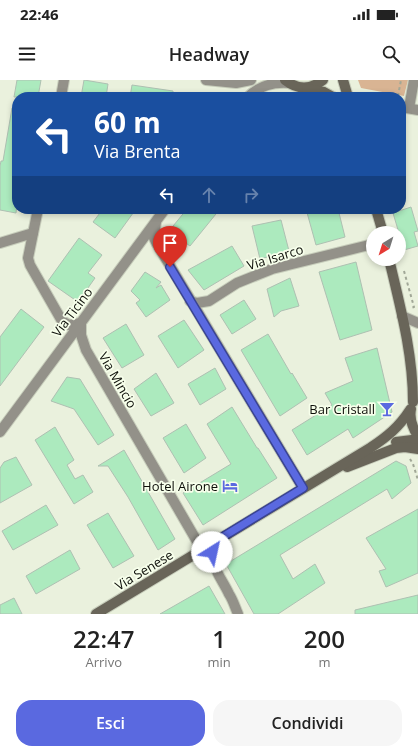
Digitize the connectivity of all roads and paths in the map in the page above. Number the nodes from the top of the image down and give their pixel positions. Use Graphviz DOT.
graph roads {
  1 [pos="64,80"];
  2 [pos="206,80"];
  3 [pos="251,80"];
  4 [pos="323,80"];
  5 [pos="343,80"];
  6 [pos="401,80"];
  7 [pos="414,80"];
  8 [pos="287,82"];
  9 [pos="236,83"];
  10 [pos="305,88"];
  11 [pos="62,92"];
  12 [pos="244,92"];
  13 [pos="254,92"];
  14 [pos="324,92"];
  15 [pos="347,92"];
  16 [pos="399,92"];
  17 [pos="409,108"];
  18 [pos="37,214"];
  19 [pos="162,214"];
  20 [pos="377,214"];
  21 [pos="156,222"];
  22 [pos="380,226"];
  23 [pos="33,233"];
  24 [pos="0,243"];
  25 [pos="366,246"];
  26 [pos="391,266"];
  27 [pos="403,266"];
  28 [pos="190,301"];
  29 [pos="414,307"];
  30 [pos="402,316"];
  31 [pos="81,323"];
  32 [pos="418,323"];
  33 [pos="408,340"];
  34 [pos="418,358"];
  35 [pos="414,402"];
  36 [pos="0,432"];
  37 [pos="418,436"];
  38 [pos="418,441"];
  39 [pos="370,448"];
  40 [pos="418,449"];
  41 [pos="409,458"];
  42 [pos="328,473"];
  43 [pos="417,474"];
  44 [pos="418,480"];
  45 [pos="303,488"];
  46 [pos="216,541"];
  47 [pos="202,550"];
  48 [pos="96,614"];
  49 [pos="238,614"];
  1 -- 11 [label="street"];
  2 -- 9 [label="street"];
  3 -- 9 [label="street"];
  4 -- 10 [label="main road"];
  5 -- 15 [label="main road"];
  6 -- 16 [label="path"];
  7 -- 17 [label="street"];
  8 -- 10 [label="main road"];
  8 -- 13 [label="street"];
  9 -- 12 [label="street"];
  10 -- 14 [label="main road"];
  18 -- 23 [label="street"];
  19 -- 21 [label="street, Via Ticino"];
  20 -- 22 [label="main road"];
  21 -- 28 [label="street"];
  21 -- 31 [label="street, Via Ticino"];
  23 -- 24 [label="street"];
  23 -- 31 [label="street"];
  25 -- 28 [label="street, Via Isarco"];
  26 -- 30 [label="main road"];
  27 -- 29 [label="path"];
  28 -- 45 [label="street"];
  30 -- 32 [label="street"];
  30 -- 33 [label="main road"];
  31 -- 36 [label="street, Via Ticino"];
  31 -- 47 [label="street, Via Mincio"];
  33 -- 34 [label="main road"];
  33 -- 35 [label="main road"];
  35 -- 37 [label="main road"];
  35 -- 39 [label="main road, Via Senese"];
  38 -- 39 [label="main road, Via Senese"];
  39 -- 42 [label="main road, Via Senese"];
  40 -- 42 [label="main road"];
  41 -- 43 [label="path"];
  42 -- 45 [label="main road, Via Senese"];
  43 -- 44 [label="path"];
  45 -- 46 [label="main road, Via Senese"];
  46 -- 47 [label="main road, Via Senese"];
  46 -- 49 [label="street"];
  47 -- 48 [label="main road, Via Senese"];
}
